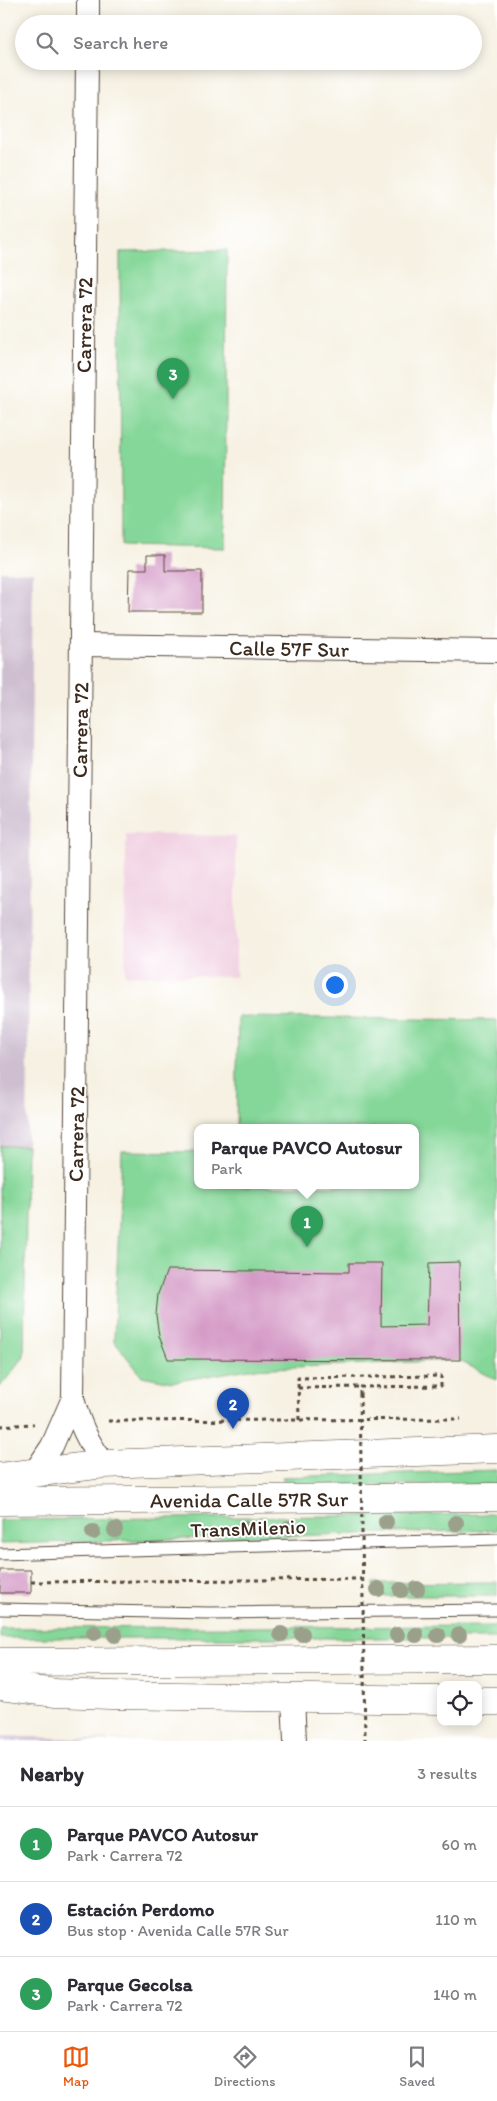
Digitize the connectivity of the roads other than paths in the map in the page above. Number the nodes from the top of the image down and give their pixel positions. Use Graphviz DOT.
graph roads {
  1 [pos="88,0"];
  2 [pos="88,15"];
  3 [pos="87,70"];
  4 [pos="81,645"];
  5 [pos="497,651"];
  6 [pos="73,1398"];
  7 [pos="497,1449"];
  8 [pos="104,1464"];
  9 [pos="34,1473"];
  10 [pos="0,1477"];
  11 [pos="497,1497"];
  12 [pos="0,1502"];
  13 [pos="497,1539"];
  14 [pos="0,1554"];
  15 [pos="0,1609"];
  16 [pos="497,1610"];
  17 [pos="497,1659"];
  18 [pos="0,1662"];
  19 [pos="0,1686"];
  20 [pos="292,1697"];
  21 [pos="437,1700"];
  22 [pos="482,1701"];
  23 [pos="497,1701"];
  24 [pos="295,1741"];
  1 -- 2 [label="street"];
  3 -- 4 [label="street, Carrera 72"];
  4 -- 5 [label="street, Calle 57F Sur"];
  4 -- 6 [label="street, Carrera 72"];
  6 -- 8 [label="street, Carrera 72"];
  6 -- 9 [label="street, Carrera 72"];
  7 -- 8 [label="highway"];
  8 -- 9 [label="highway"];
  9 -- 10 [label="highway"];
  11 -- 12 [label="highway, Avenida Calle 57R Sur"];
  13 -- 14 [label="lane, TransMilenio"];
  15 -- 16 [label="lane"];
  17 -- 18 [label="highway"];
  19 -- 20 [label="highway"];
  20 -- 21 [label="highway"];
  20 -- 24 [label="street"];
  22 -- 23 [label="highway"];
}
